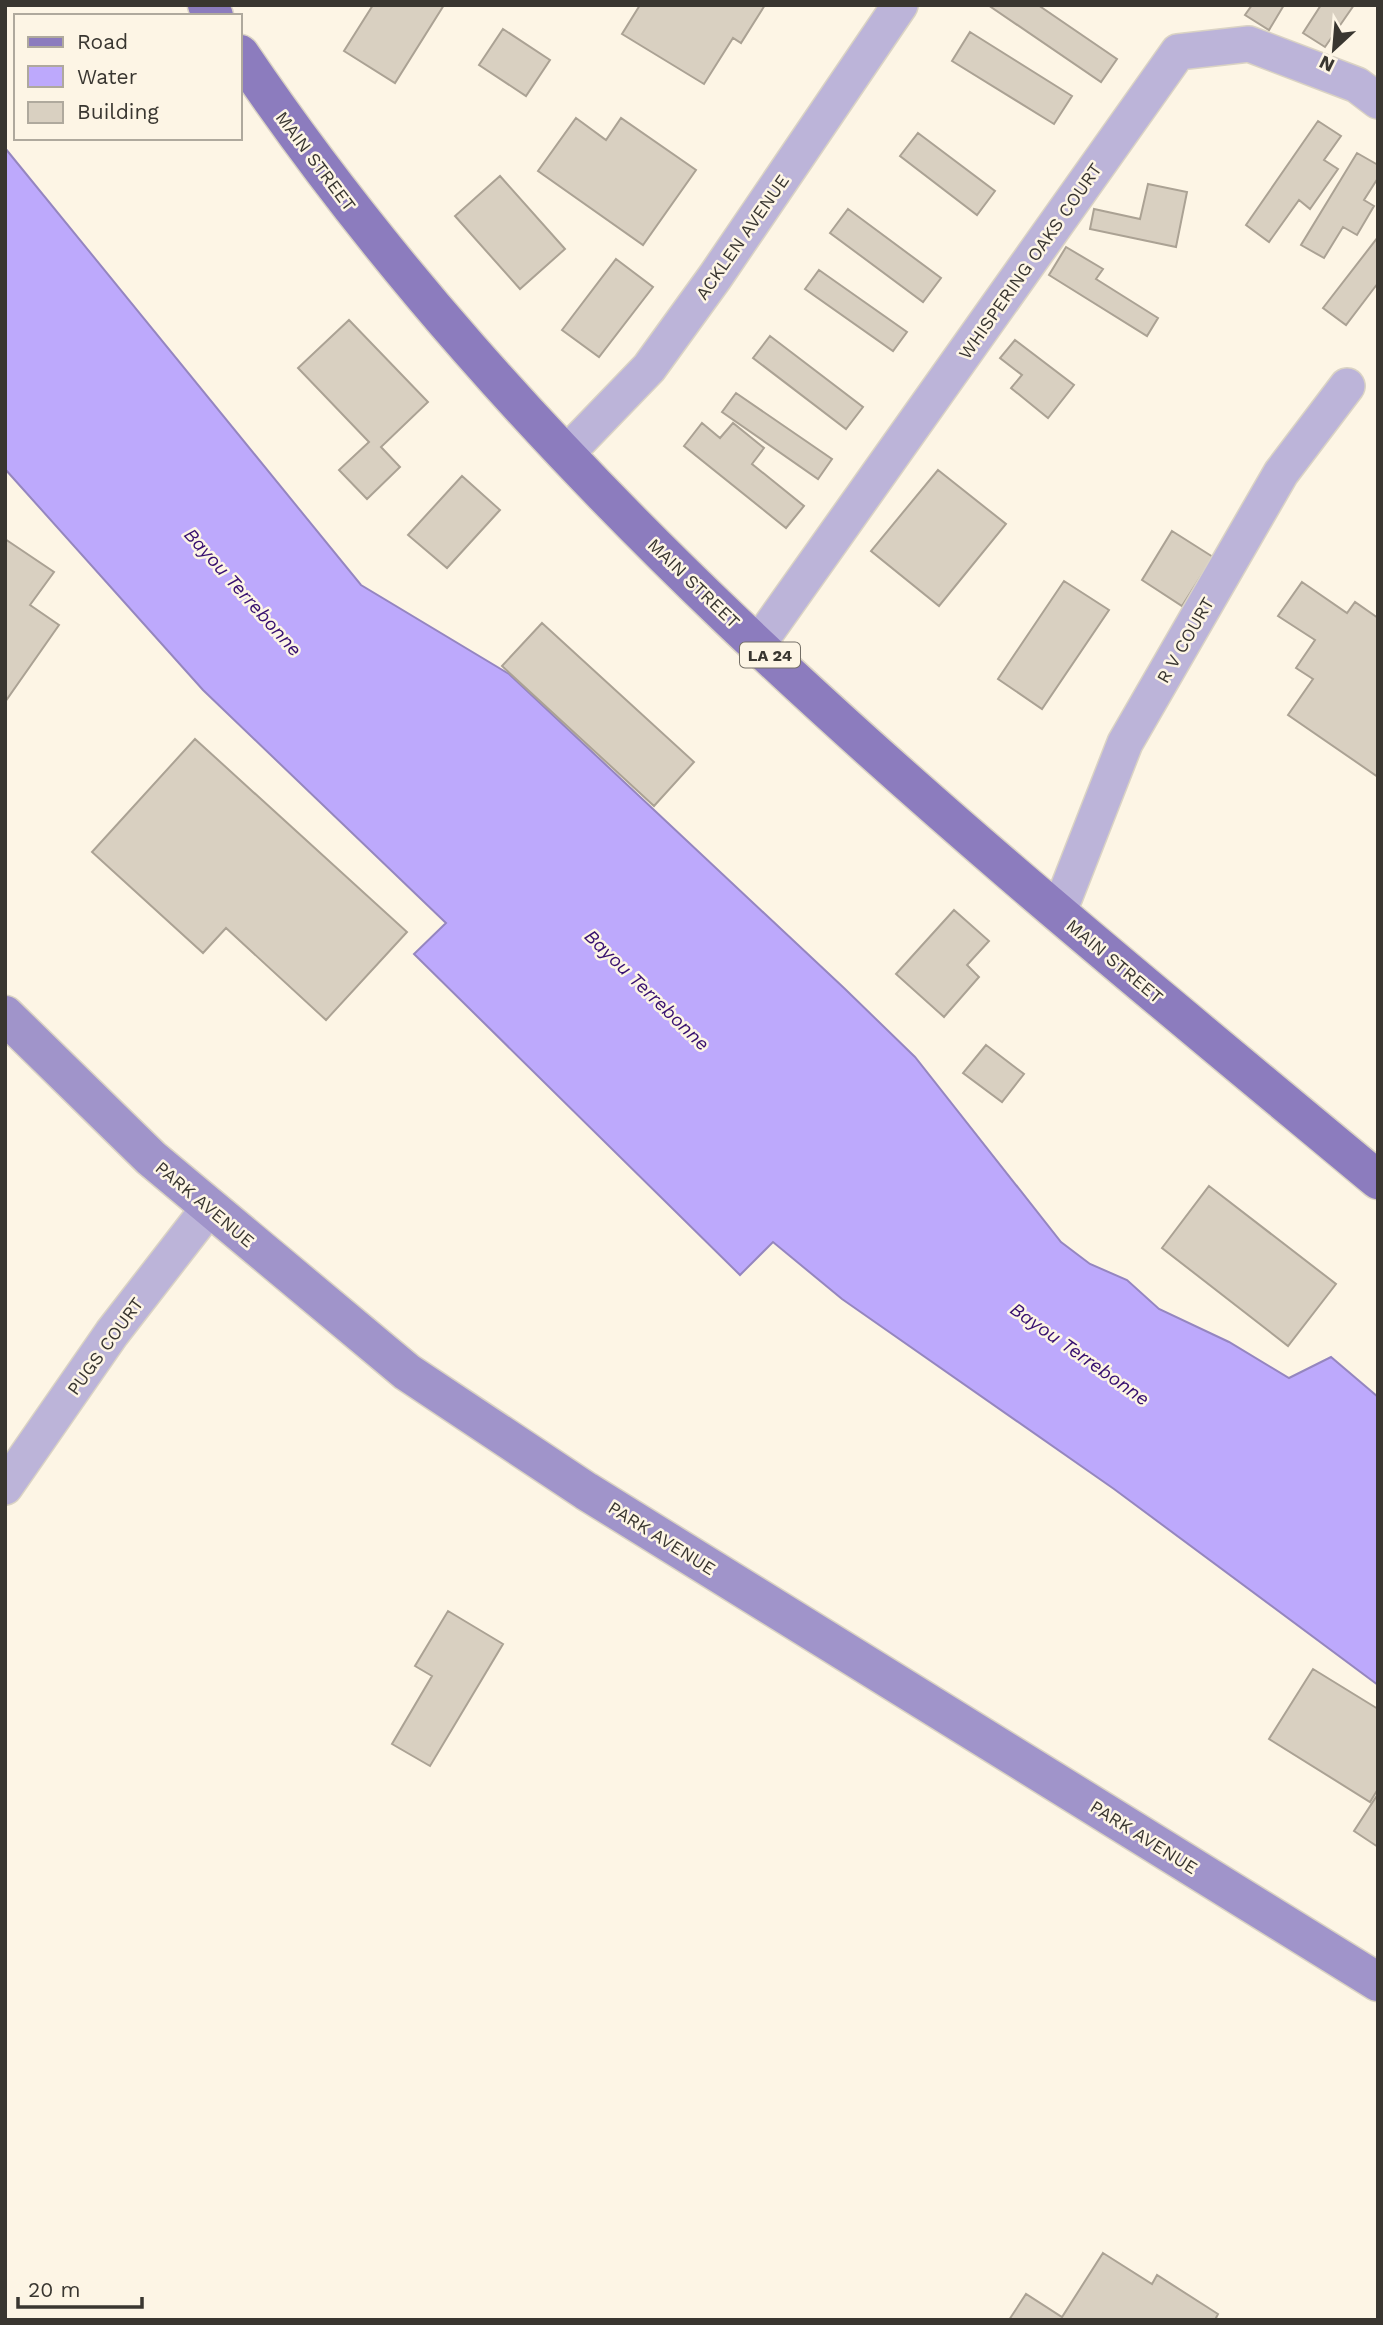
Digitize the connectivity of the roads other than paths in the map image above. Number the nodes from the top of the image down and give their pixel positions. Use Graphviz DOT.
graph roads {
  1 [pos="900,5"];
  2 [pos="242,57"];
  3 [pos="1378,101"];
  4 [pos="1347,386"];
  5 [pos="566,454"];
  6 [pos="758,643"];
  7 [pos="1058,914"];
  8 [pos="5,1015"];
  9 [pos="1378,1180"];
  10 [pos="209,1209"];
  11 [pos="5,1487"];
  12 [pos="1378,1982"];
  1 -- 5 [label="street, ACKLEN AVENUE"];
  2 -- 5 [label="main road, MAIN STREET / LA 24"];
  3 -- 6 [label="street, WHISPERING OAKS COURT"];
  4 -- 7 [label="street, R V COURT"];
  5 -- 6 [label="main road, MAIN STREET / LA 24"];
  6 -- 7 [label="main road, MAIN STREET / LA 24"];
  7 -- 9 [label="main road, MAIN STREET / LA 24"];
  8 -- 10 [label="main road, PARK AVENUE"];
  10 -- 11 [label="street, PUGS COURT"];
  10 -- 12 [label="main road, PARK AVENUE"];
}
